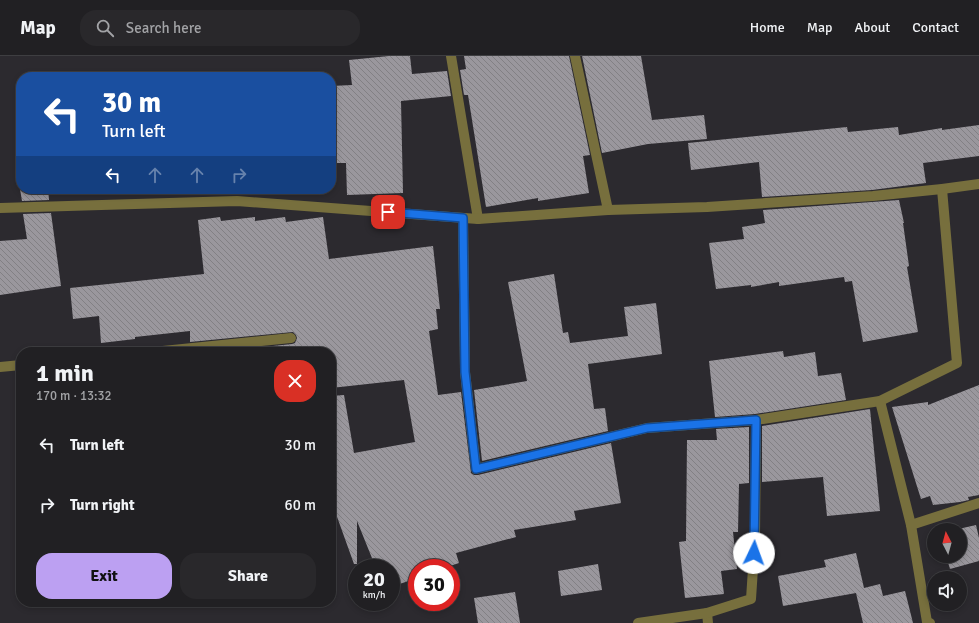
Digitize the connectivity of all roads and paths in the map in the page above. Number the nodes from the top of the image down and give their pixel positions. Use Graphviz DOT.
graph roads {
  1 [pos="451,56"];
  2 [pos="575,56"];
  3 [pos="979,184"];
  4 [pos="942,189"];
  5 [pos="0,208"];
  6 [pos="608,210"];
  7 [pos="463,218"];
  8 [pos="478,220"];
  9 [pos="291,338"];
  10 [pos="202,347"];
  11 [pos="16,366"];
  12 [pos="0,368"];
  13 [pos="880,401"];
  14 [pos="756,420"];
  15 [pos="979,503"];
  16 [pos="911,525"];
  17 [pos="707,618"];
  18 [pos="638,623"];
  19 [pos="930,623"];
  1 -- 8 [label="street"];
  2 -- 6 [label="street"];
  3 -- 4 [label="street"];
  4 -- 6 [label="street"];
  4 -- 13 [label="street"];
  5 -- 7 [label="street"];
  6 -- 8 [label="street"];
  7 -- 8 [label="street"];
  7 -- 14 [label="street"];
  9 -- 10 [label="street"];
  11 -- 12 [label="street"];
  13 -- 14 [label="street"];
  13 -- 16 [label="street"];
  14 -- 17 [label="street"];
  15 -- 16 [label="street"];
  16 -- 19 [label="street"];
  17 -- 18 [label="street"];
}
